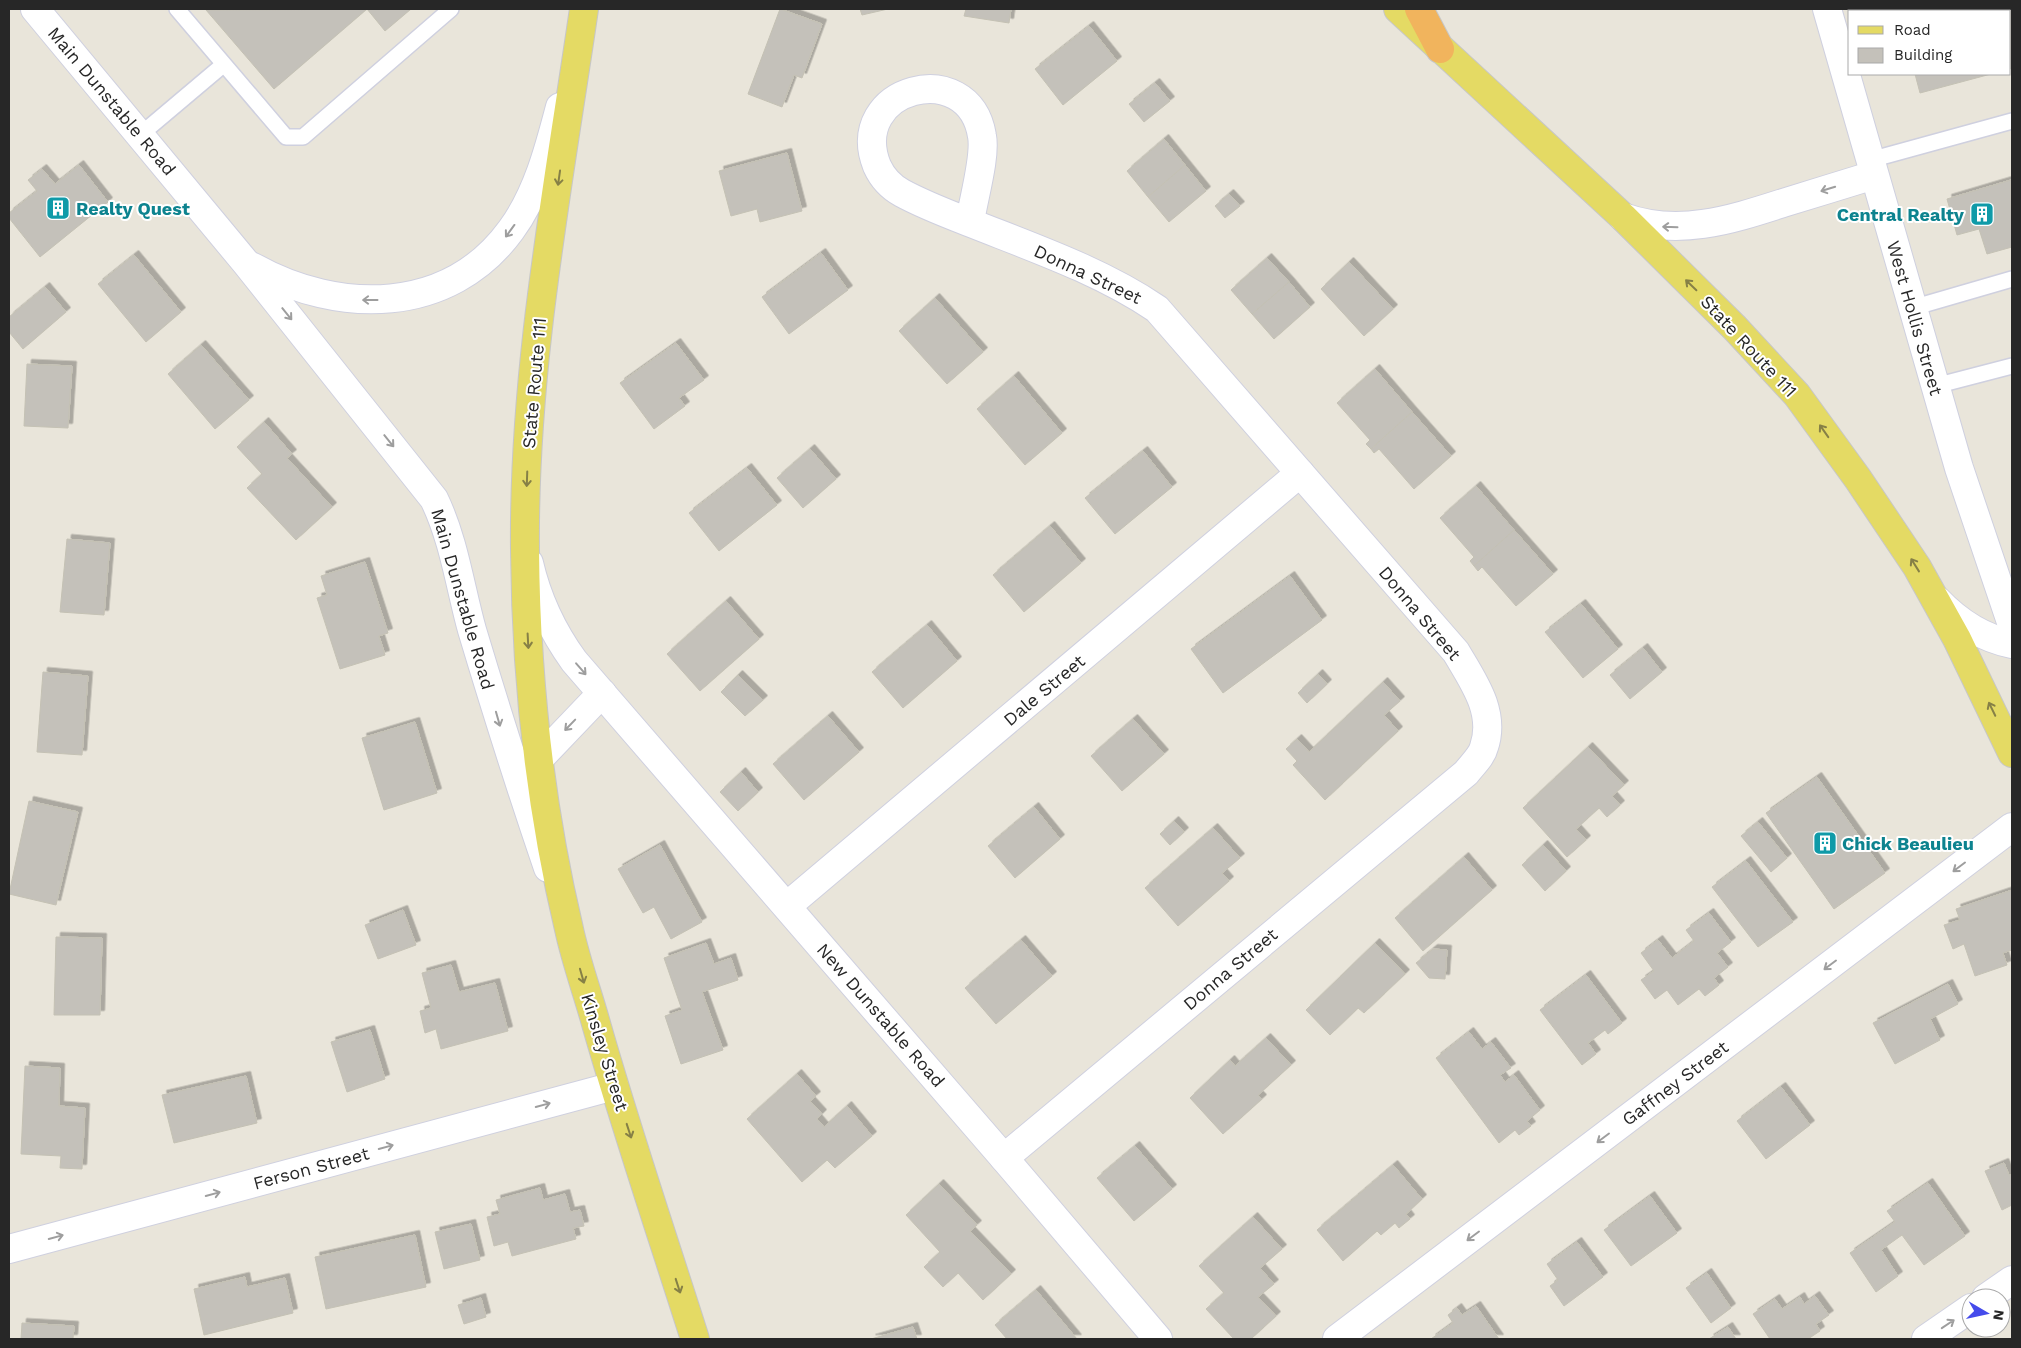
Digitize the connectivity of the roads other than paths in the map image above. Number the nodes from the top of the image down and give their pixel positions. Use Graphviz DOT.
graph roads {
  1 [pos="35,9"];
  2 [pos="176,9"];
  3 [pos="451,9"];
  4 [pos="1398,9"];
  5 [pos="1419,9"];
  6 [pos="1828,9"];
  7 [pos="583,15"];
  8 [pos="1440,49"];
  9 [pos="223,65"];
  10 [pos="2012,121"];
  11 [pos="140,135"];
  12 [pos="1872,168"];
  13 [pos="1623,217"];
  14 [pos="970,222"];
  15 [pos="246,263"];
  16 [pos="2012,279"];
  17 [pos="1912,308"];
  18 [pos="2012,366"];
  19 [pos="1935,386"];
  20 [pos="1300,472"];
  21 [pos="525,546"];
  22 [pos="1935,598"];
  23 [pos="2012,625"];
  24 [pos="2012,644"];
  25 [pos="602,693"];
  26 [pos="2012,753"];
  27 [pos="539,759"];
  28 [pos="2012,827"];
  29 [pos="787,906"];
  30 [pos="569,929"];
  31 [pos="614,1086"];
  32 [pos="1004,1158"];
  33 [pos="9,1250"];
  34 [pos="2012,1280"];
  35 [pos="2000,1288"];
  36 [pos="1961,1315"];
  37 [pos="694,1339"];
  38 [pos="1158,1339"];
  39 [pos="1337,1339"];
  40 [pos="1926,1339"];
  1 -- 11 [label="street, Main Dunstable Road"];
  2 -- 9 [label="lane"];
  3 -- 9 [label="lane"];
  4 -- 8 [label="main road, State Route 111"];
  5 -- 8 [label="highway"];
  6 -- 12 [label="street, West Hollis Street"];
  7 -- 15 [label="street, Main Dunstable Road, one-way"];
  7 -- 21 [label="main road, State Route 111, one-way"];
  8 -- 13 [label="main road, State Route 111"];
  9 -- 11 [label="lane"];
  10 -- 12 [label="lane"];
  11 -- 15 [label="street, Main Dunstable Road"];
  12 -- 13 [label="street, one-way"];
  12 -- 17 [label="street, West Hollis Street"];
  22 -- 13 [label="main road, State Route 111, one-way"];
  14 -- 14 [label="street, Donna Street"];
  14 -- 20 [label="street, Donna Street"];
  15 -- 30 [label="street, Main Dunstable Road, one-way"];
  16 -- 17 [label="lane"];
  17 -- 19 [label="street, West Hollis Street"];
  18 -- 19 [label="lane"];
  19 -- 23 [label="street, West Hollis Street"];
  20 -- 29 [label="street, Dale Street"];
  20 -- 32 [label="street, Donna Street"];
  21 -- 25 [label="street, New Dunstable Road, one-way"];
  21 -- 27 [label="main road, State Route 111, one-way"];
  22 -- 24 [label="street"];
  26 -- 22 [label="main road, State Route 111, one-way"];
  25 -- 27 [label="street, one-way"];
  25 -- 29 [label="street, New Dunstable Road"];
  27 -- 30 [label="main road, Kinsley Street"];
  28 -- 39 [label="street, Gaffney Street, one-way"];
  29 -- 32 [label="street, New Dunstable Road"];
  30 -- 31 [label="main road, Kinsley Street, one-way"];
  33 -- 31 [label="street, Ferson Street, one-way"];
  31 -- 37 [label="main road, Kinsley Street, one-way"];
  32 -- 38 [label="street, New Dunstable Road"];
  34 -- 35 [label="street"];
  40 -- 36 [label="street, one-way"];
}
